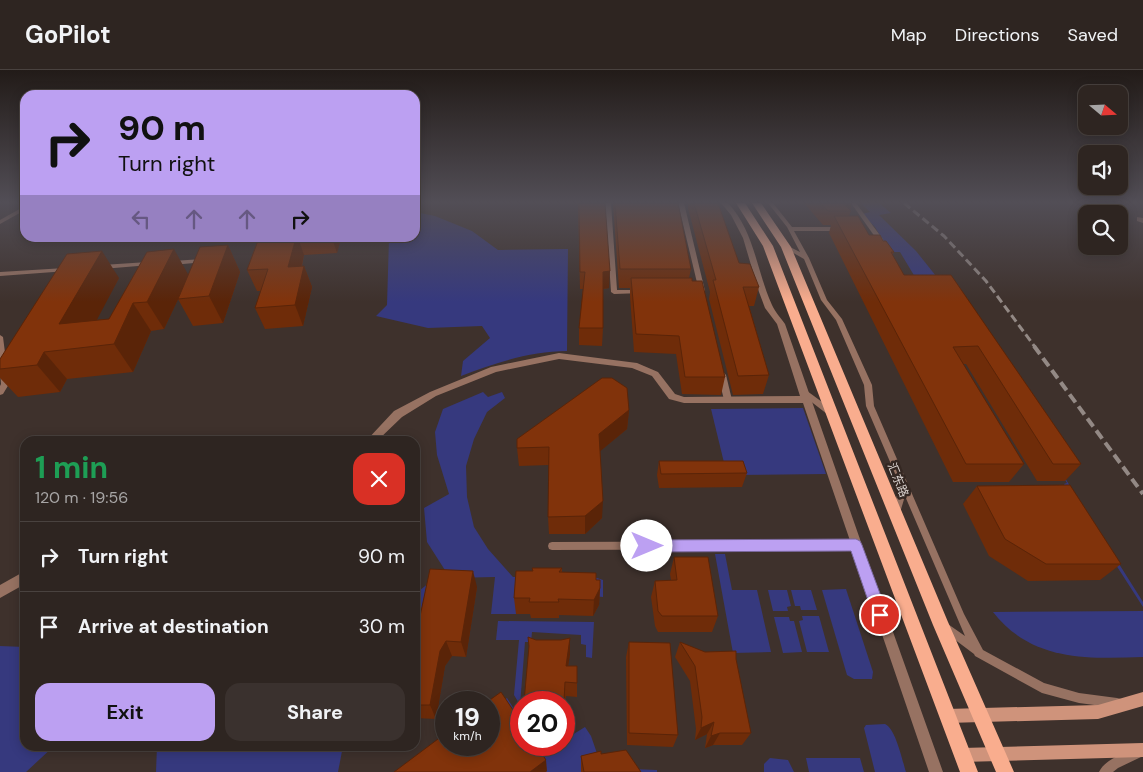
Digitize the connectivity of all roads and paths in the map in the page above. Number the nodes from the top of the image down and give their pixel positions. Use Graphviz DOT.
graph roads {
  1 [pos="610,236"];
  2 [pos="689,236"];
  3 [pos="746,236"];
  4 [pos="762,236"];
  5 [pos="778,236"];
  6 [pos="794,236"];
  7 [pos="878,236"];
  8 [pos="786,247"];
  9 [pos="888,252"];
  10 [pos="806,258"];
  11 [pos="206,261"];
  12 [pos="167,263"];
  13 [pos="157,264"];
  14 [pos="98,267"];
  15 [pos="69,270"];
  16 [pos="0,274"];
  17 [pos="644,292"];
  18 [pos="692,292"];
  19 [pos="702,292"];
  20 [pos="704,302"];
  21 [pos="0,337"];
  22 [pos="719,364"];
  23 [pos="0,392"];
  24 [pos="804,395"];
  25 [pos="728,400"];
  26 [pos="830,412"];
  27 [pos="376,436"];
  28 [pos="904,484"];
  29 [pos="896,513"];
  30 [pos="856,545"];
  31 [pos="552,546"];
  32 [pos="20,580"];
  33 [pos="0,592"];
  34 [pos="941,625"];
  35 [pos="979,653"];
  36 [pos="1143,700"];
  37 [pos="1127,704"];
  38 [pos="980,714"];
  39 [pos="947,716"];
  40 [pos="1143,750"];
  41 [pos="997,754"];
  42 [pos="962,755"];
  43 [pos="936,772"];
  44 [pos="969,772"];
  45 [pos="1005,772"];
  46 [pos="1105,772"];
  1 -- 17 [label="lane"];
  2 -- 19 [label="lane"];
  3 -- 24 [label="street"];
  4 -- 26 [label="main road"];
  5 -- 8 [label="main road, 汇东路"];
  6 -- 10 [label="lane"];
  7 -- 9 [label="lane"];
  8 -- 10 [label="lane"];
  8 -- 29 [label="main road, 汇东路"];
  10 -- 28 [label="lane"];
  11 -- 12 [label="lane"];
  13 -- 14 [label="lane"];
  15 -- 16 [label="lane"];
  18 -- 19 [label="lane"];
  19 -- 20 [label="lane"];
  21 -- 23 [label="lane"];
  22 -- 25 [label="lane"];
  24 -- 25 [label="street"];
  24 -- 26 [label="lane"];
  24 -- 30 [label="street"];
  25 -- 27 [label="street"];
  26 -- 39 [label="main road"];
  28 -- 29 [label="lane"];
  28 -- 35 [label="lane"];
  29 -- 34 [label="main road, 汇东路"];
  30 -- 31 [label="lane"];
  30 -- 43 [label="street"];
  32 -- 33 [label="street"];
  34 -- 35 [label="lane"];
  34 -- 38 [label="main road, 汇东路"];
  35 -- 37 [label="lane"];
  36 -- 37 [label="main road"];
  37 -- 38 [label="main road"];
  38 -- 39 [label="main road"];
  38 -- 41 [label="main road, 汇东路"];
  39 -- 42 [label="main road"];
  40 -- 41 [label="main road"];
  40 -- 46 [label="lane"];
  41 -- 42 [label="main road"];
  41 -- 45 [label="main road, 汇东路"];
  42 -- 44 [label="main road"];
}
